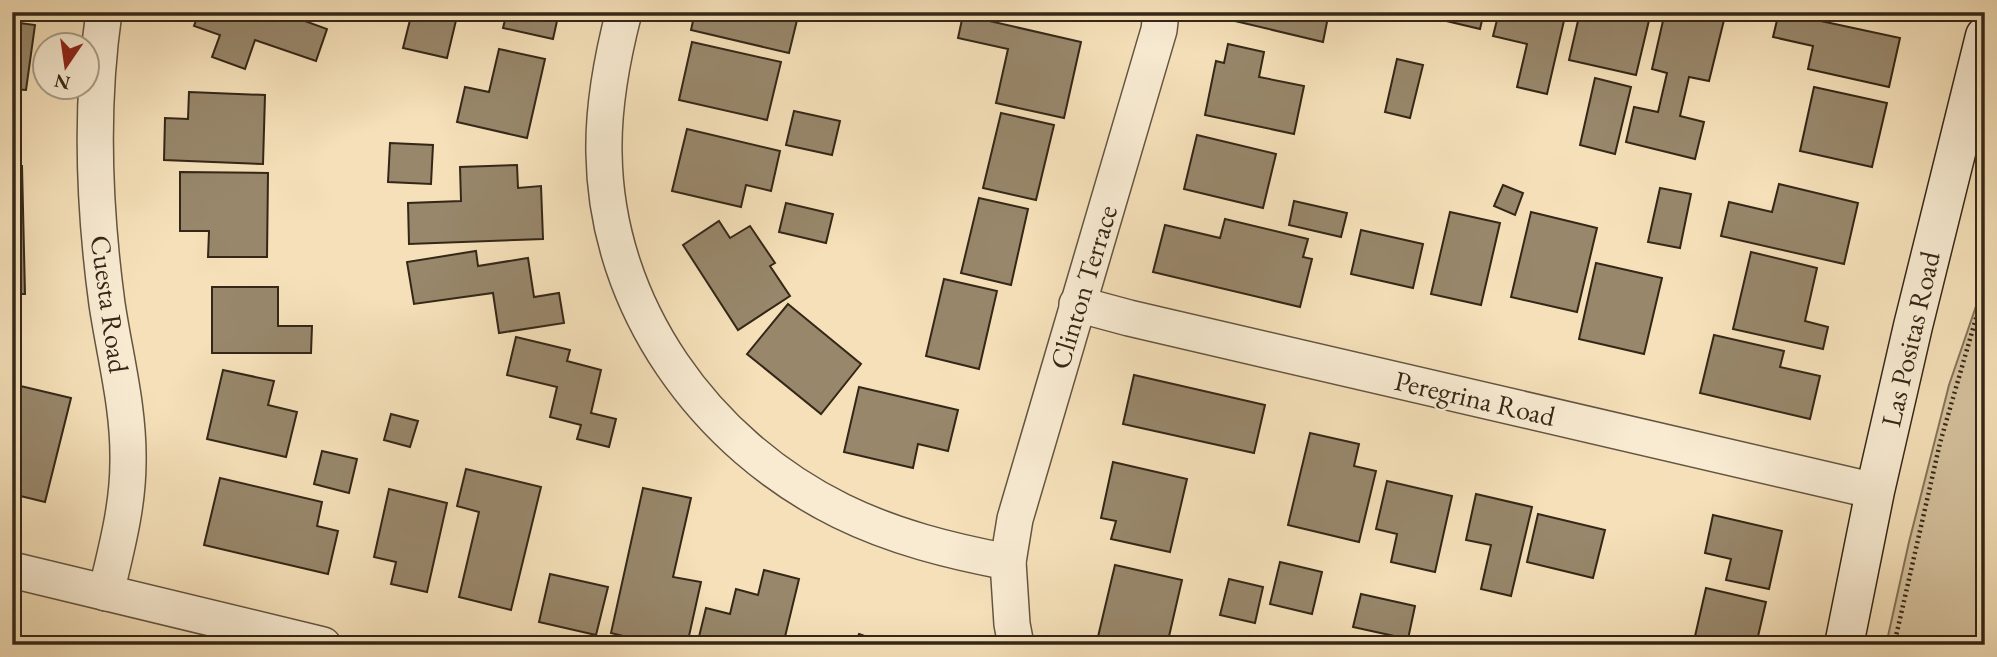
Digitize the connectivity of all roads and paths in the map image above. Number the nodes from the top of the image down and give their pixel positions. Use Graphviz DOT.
graph roads {
  1 [pos="104,12"];
  2 [pos="624,12"];
  3 [pos="1161,12"];
  4 [pos="1985,36"];
  5 [pos="1985,287"];
  6 [pos="1077,304"];
  7 [pos="1875,491"];
  8 [pos="1007,562"];
  9 [pos="12,570"];
  10 [pos="106,593"];
  11 [pos="323,645"];
  12 [pos="1016,645"];
  13 [pos="1844,645"];
  14 [pos="1894,645"];
  1 -- 10 [label="street, Cuesta Road"];
  2 -- 8 [label="street"];
  3 -- 6 [label="street, Clinton Terrace"];
  4 -- 7 [label="main road, Las Positas Road"];
  5 -- 14 [label="path"];
  6 -- 7 [label="street, Peregrina Road"];
  6 -- 8 [label="street, Clinton Terrace"];
  7 -- 13 [label="main road, Las Positas Road"];
  8 -- 12 [label="street, Clinton Terrace"];
  9 -- 10 [label="street"];
  10 -- 11 [label="street"];
}
